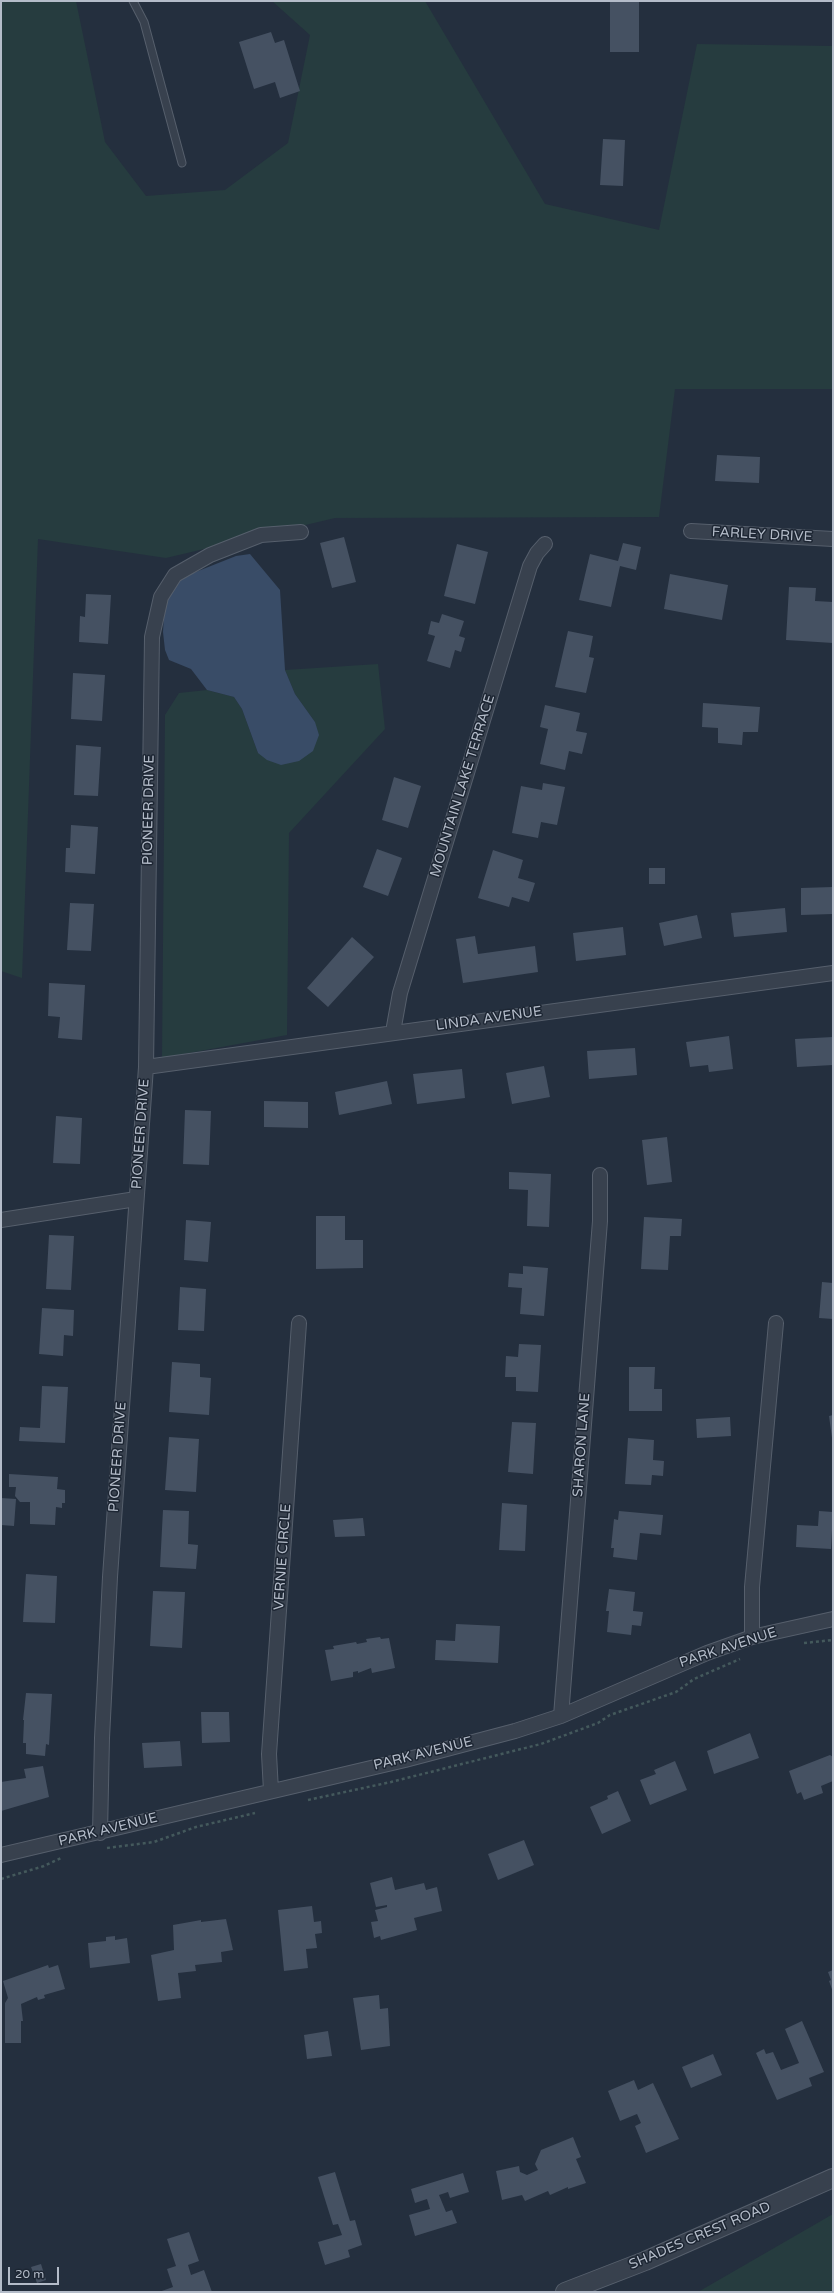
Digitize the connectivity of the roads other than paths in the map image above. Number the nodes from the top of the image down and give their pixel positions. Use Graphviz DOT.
graph roads {
  1 [pos="133,1"];
  2 [pos="182,163"];
  3 [pos="691,531"];
  4 [pos="301,532"];
  5 [pos="833,538"];
  6 [pos="544,544"];
  7 [pos="833,973"];
  8 [pos="393,1032"];
  9 [pos="146,1066"];
  10 [pos="600,1175"];
  11 [pos="136,1199"];
  12 [pos="1,1220"];
  13 [pos="776,1322"];
  14 [pos="299,1323"];
  15 [pos="833,1619"];
  16 [pos="752,1637"];
  17 [pos="561,1716"];
  18 [pos="271,1791"];
  19 [pos="100,1833"];
  20 [pos="1,1855"];
  21 [pos="833,2178"];
  22 [pos="565,2292"];
  1 -- 2 [label="lane"];
  3 -- 5 [label="street, FARLEY DRIVE"];
  4 -- 9 [label="street, PIONEER DRIVE"];
  6 -- 8 [label="street, MOUNTAIN LAKE TERRACE"];
  7 -- 8 [label="street, LINDA AVENUE"];
  8 -- 9 [label="street, LINDA AVENUE"];
  9 -- 11 [label="street, PIONEER DRIVE"];
  10 -- 17 [label="street, SHARON LANE"];
  11 -- 12 [label="street"];
  11 -- 19 [label="street, PIONEER DRIVE"];
  13 -- 16 [label="street"];
  14 -- 18 [label="street, VERNIE CIRCLE"];
  15 -- 16 [label="street, PARK AVENUE"];
  16 -- 17 [label="street, PARK AVENUE"];
  17 -- 18 [label="street, PARK AVENUE"];
  18 -- 19 [label="street, PARK AVENUE"];
  19 -- 20 [label="street, PARK AVENUE"];
  21 -- 22 [label="street, SHADES CREST ROAD"];
}
